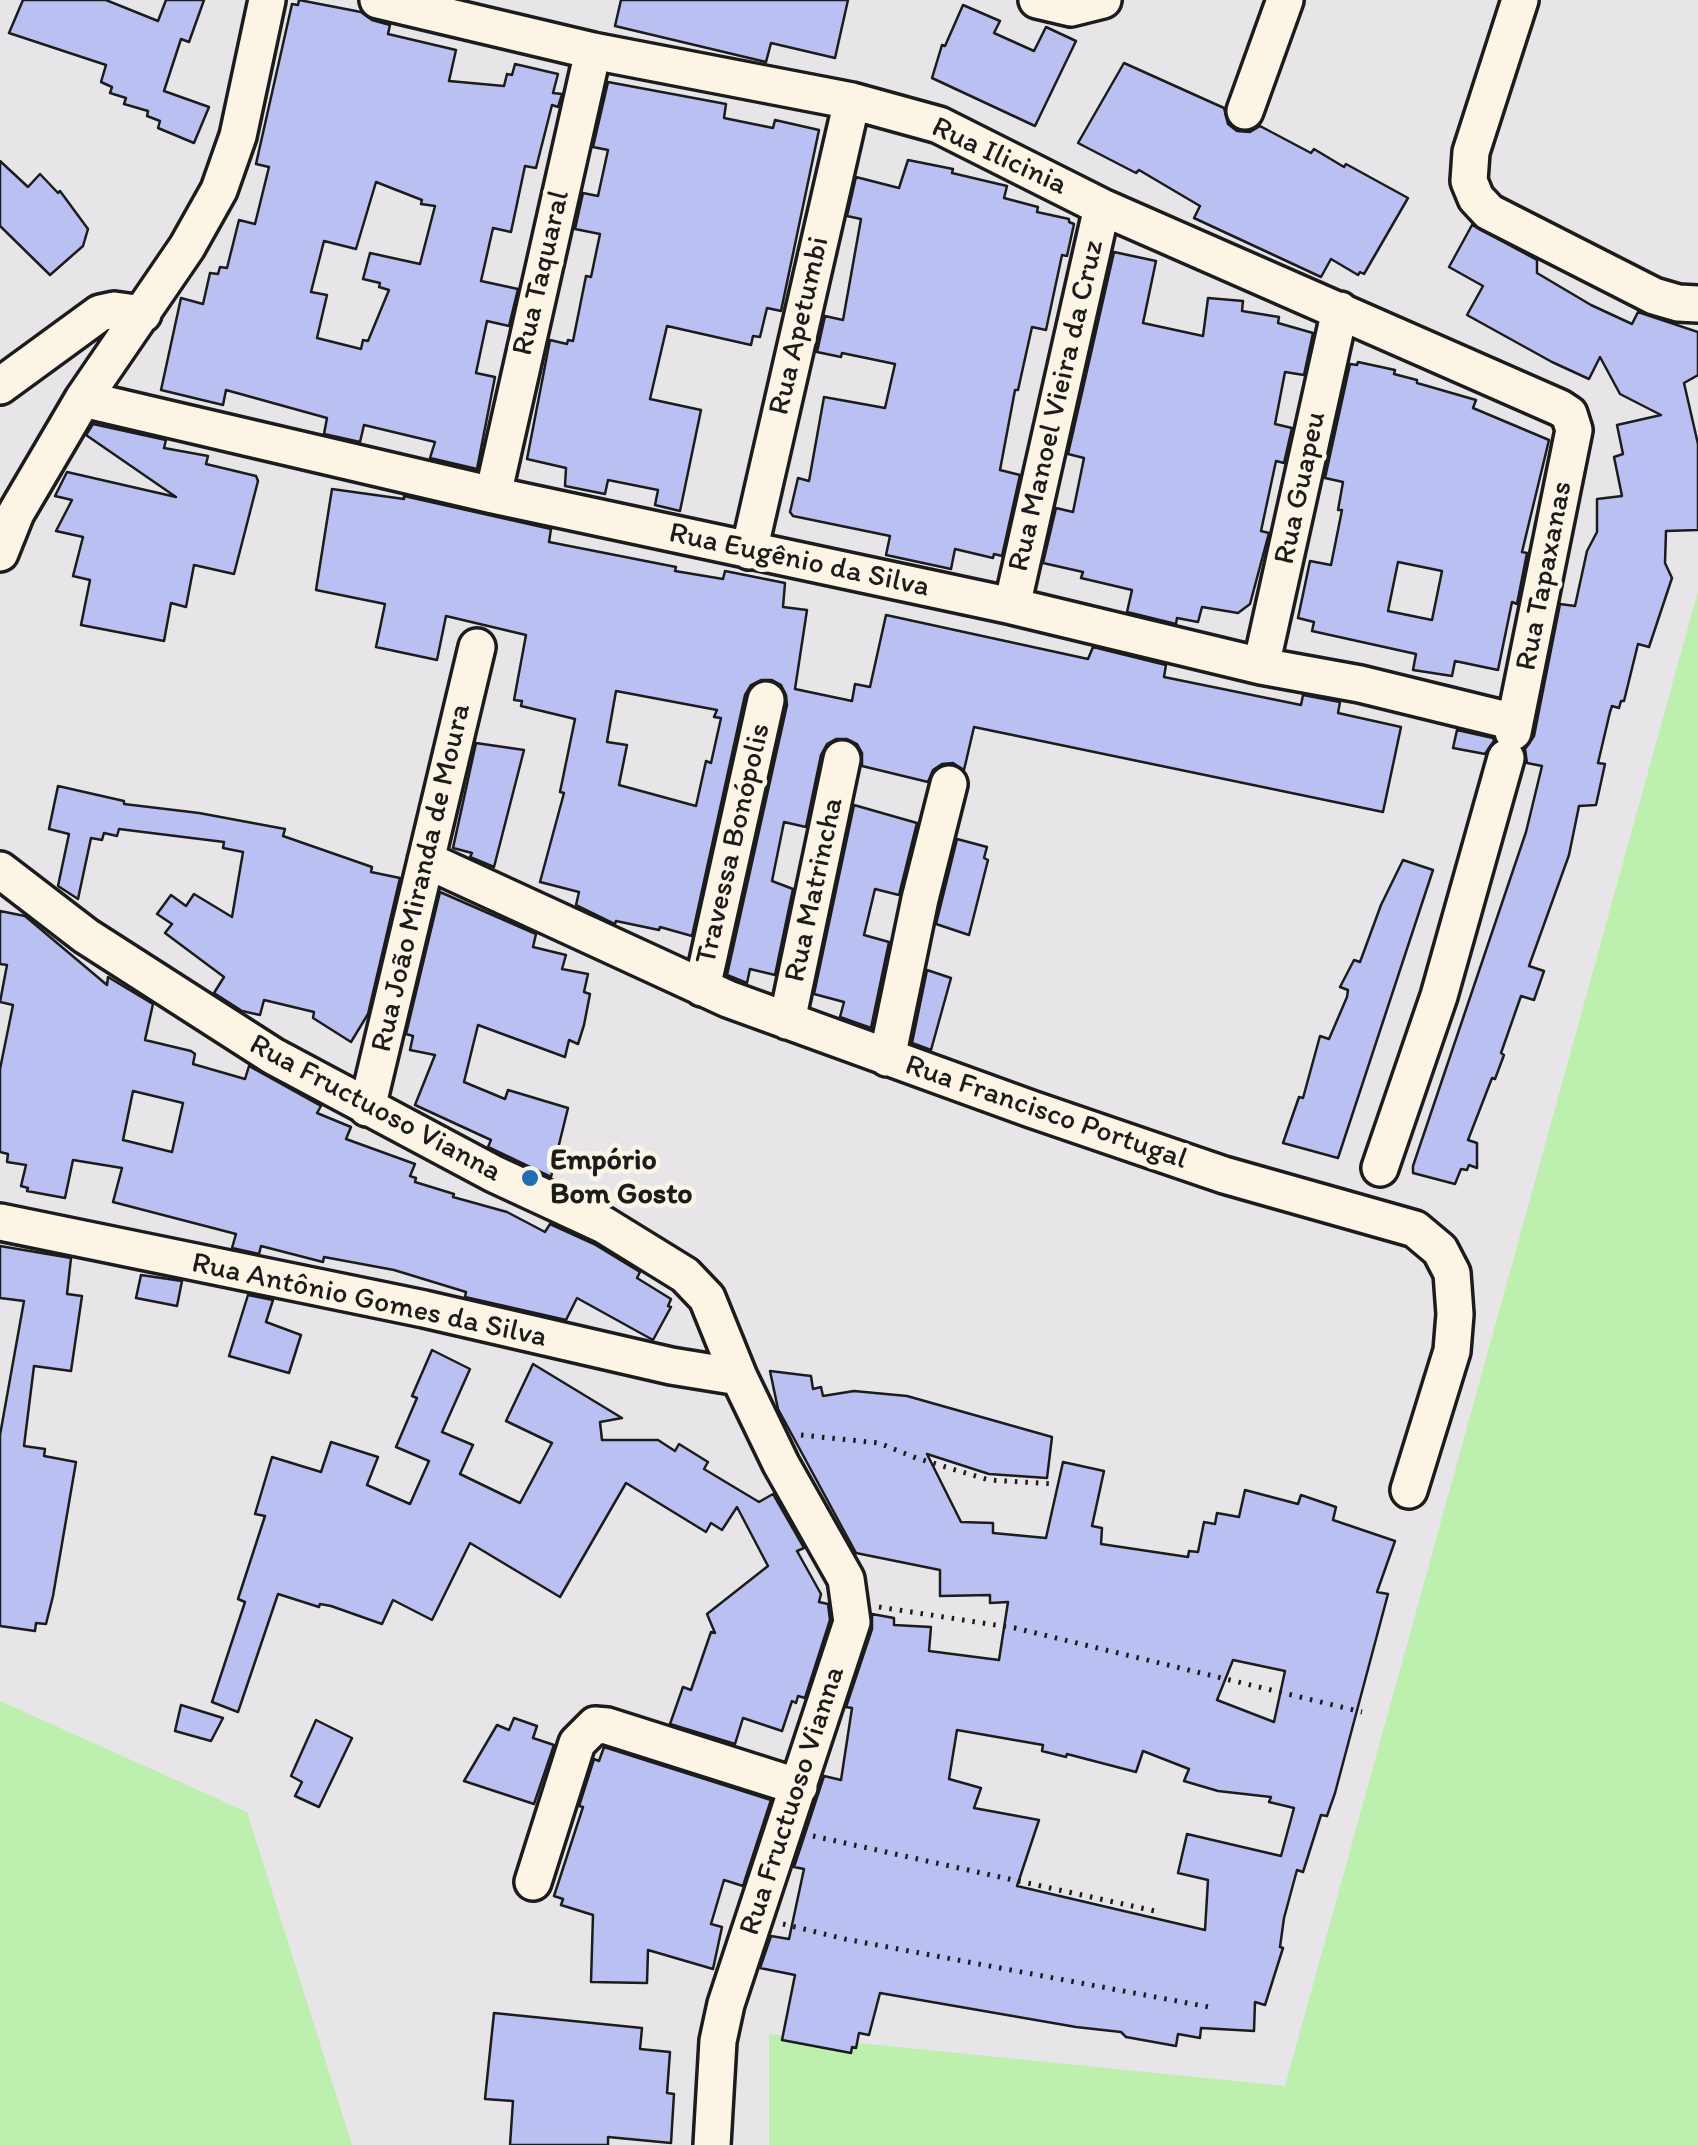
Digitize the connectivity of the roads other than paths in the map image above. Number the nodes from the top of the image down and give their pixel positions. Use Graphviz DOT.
graph roads {
  1 [pos="378,0"];
  2 [pos="1037,0"];
  3 [pos="1103,0"];
  4 [pos="1285,0"];
  5 [pos="1520,0"];
  6 [pos="257,3"];
  7 [pos="593,51"];
  8 [pos="852,101"];
  9 [pos="1245,111"];
  10 [pos="1102,207"];
  11 [pos="1698,304"];
  12 [pos="1340,310"];
  13 [pos="143,314"];
  14 [pos="0,386"];
  15 [pos="83,399"];
  16 [pos="1574,430"];
  17 [pos="493,495"];
  18 [pos="749,551"];
  19 [pos="0,554"];
  20 [pos="1012,606"];
  21 [pos="477,647"];
  22 [pos="1262,666"];
  23 [pos="766,700"];
  24 [pos="1511,737"];
  25 [pos="842,759"];
  26 [pos="949,784"];
  27 [pos="426,860"];
  28 [pos="0,870"];
  29 [pos="702,988"];
  30 [pos="787,1020"];
  31 [pos="887,1058"];
  32 [pos="367,1108"];
  33 [pos="1380,1168"];
  34 [pos="0,1222"];
  35 [pos="739,1377"];
  36 [pos="1409,1490"];
  37 [pos="799,1787"];
  38 [pos="533,1882"];
  39 [pos="712,2145"];
  1 -- 7 [label="street, Rua Ilicinia"];
  2 -- 3 [label="street"];
  4 -- 9 [label="street"];
  5 -- 11 [label="street"];
  6 -- 13 [label="street"];
  7 -- 8 [label="street, Rua Ilicinia"];
  7 -- 17 [label="street, Rua Taquaral"];
  8 -- 10 [label="street, Rua Ilicinia"];
  8 -- 18 [label="street, Rua Apetumbi"];
  10 -- 12 [label="street, Rua Ilicinia"];
  10 -- 20 [label="street, Rua Manoel Vieira da Cruz"];
  12 -- 16 [label="street, Rua Ilicinia"];
  12 -- 22 [label="street, Rua Guapeu"];
  13 -- 14 [label="street"];
  13 -- 15 [label="street"];
  15 -- 17 [label="street, Rua Eugênio da Silva"];
  15 -- 19 [label="street"];
  16 -- 24 [label="street, Rua Tapaxanas"];
  17 -- 18 [label="street, Rua Eugênio da Silva"];
  18 -- 20 [label="street, Rua Eugênio da Silva"];
  20 -- 22 [label="street, Rua Eugênio da Silva"];
  21 -- 27 [label="street, Rua João Miranda de Moura"];
  22 -- 24 [label="street, Rua Eugênio da Silva"];
  23 -- 29 [label="street, Travessa Bonópolis"];
  24 -- 33 [label="street, Rua Tapaxanas"];
  25 -- 30 [label="street, Rua Matrincha"];
  26 -- 31 [label="street"];
  27 -- 29 [label="street, Rua Francisco Portugal"];
  27 -- 32 [label="street, Rua João Miranda de Moura"];
  28 -- 32 [label="street, Rua Fructuoso Vianna"];
  29 -- 30 [label="street, Rua Francisco Portugal"];
  30 -- 31 [label="street, Rua Francisco Portugal"];
  31 -- 36 [label="street, Rua Francisco Portugal"];
  32 -- 35 [label="street, Rua Fructuoso Vianna"];
  34 -- 35 [label="street, Rua Antônio Gomes da Silva"];
  35 -- 37 [label="street, Rua Fructuoso Vianna"];
  37 -- 38 [label="street"];
  37 -- 39 [label="street, Rua Fructuoso Vianna"];
}
